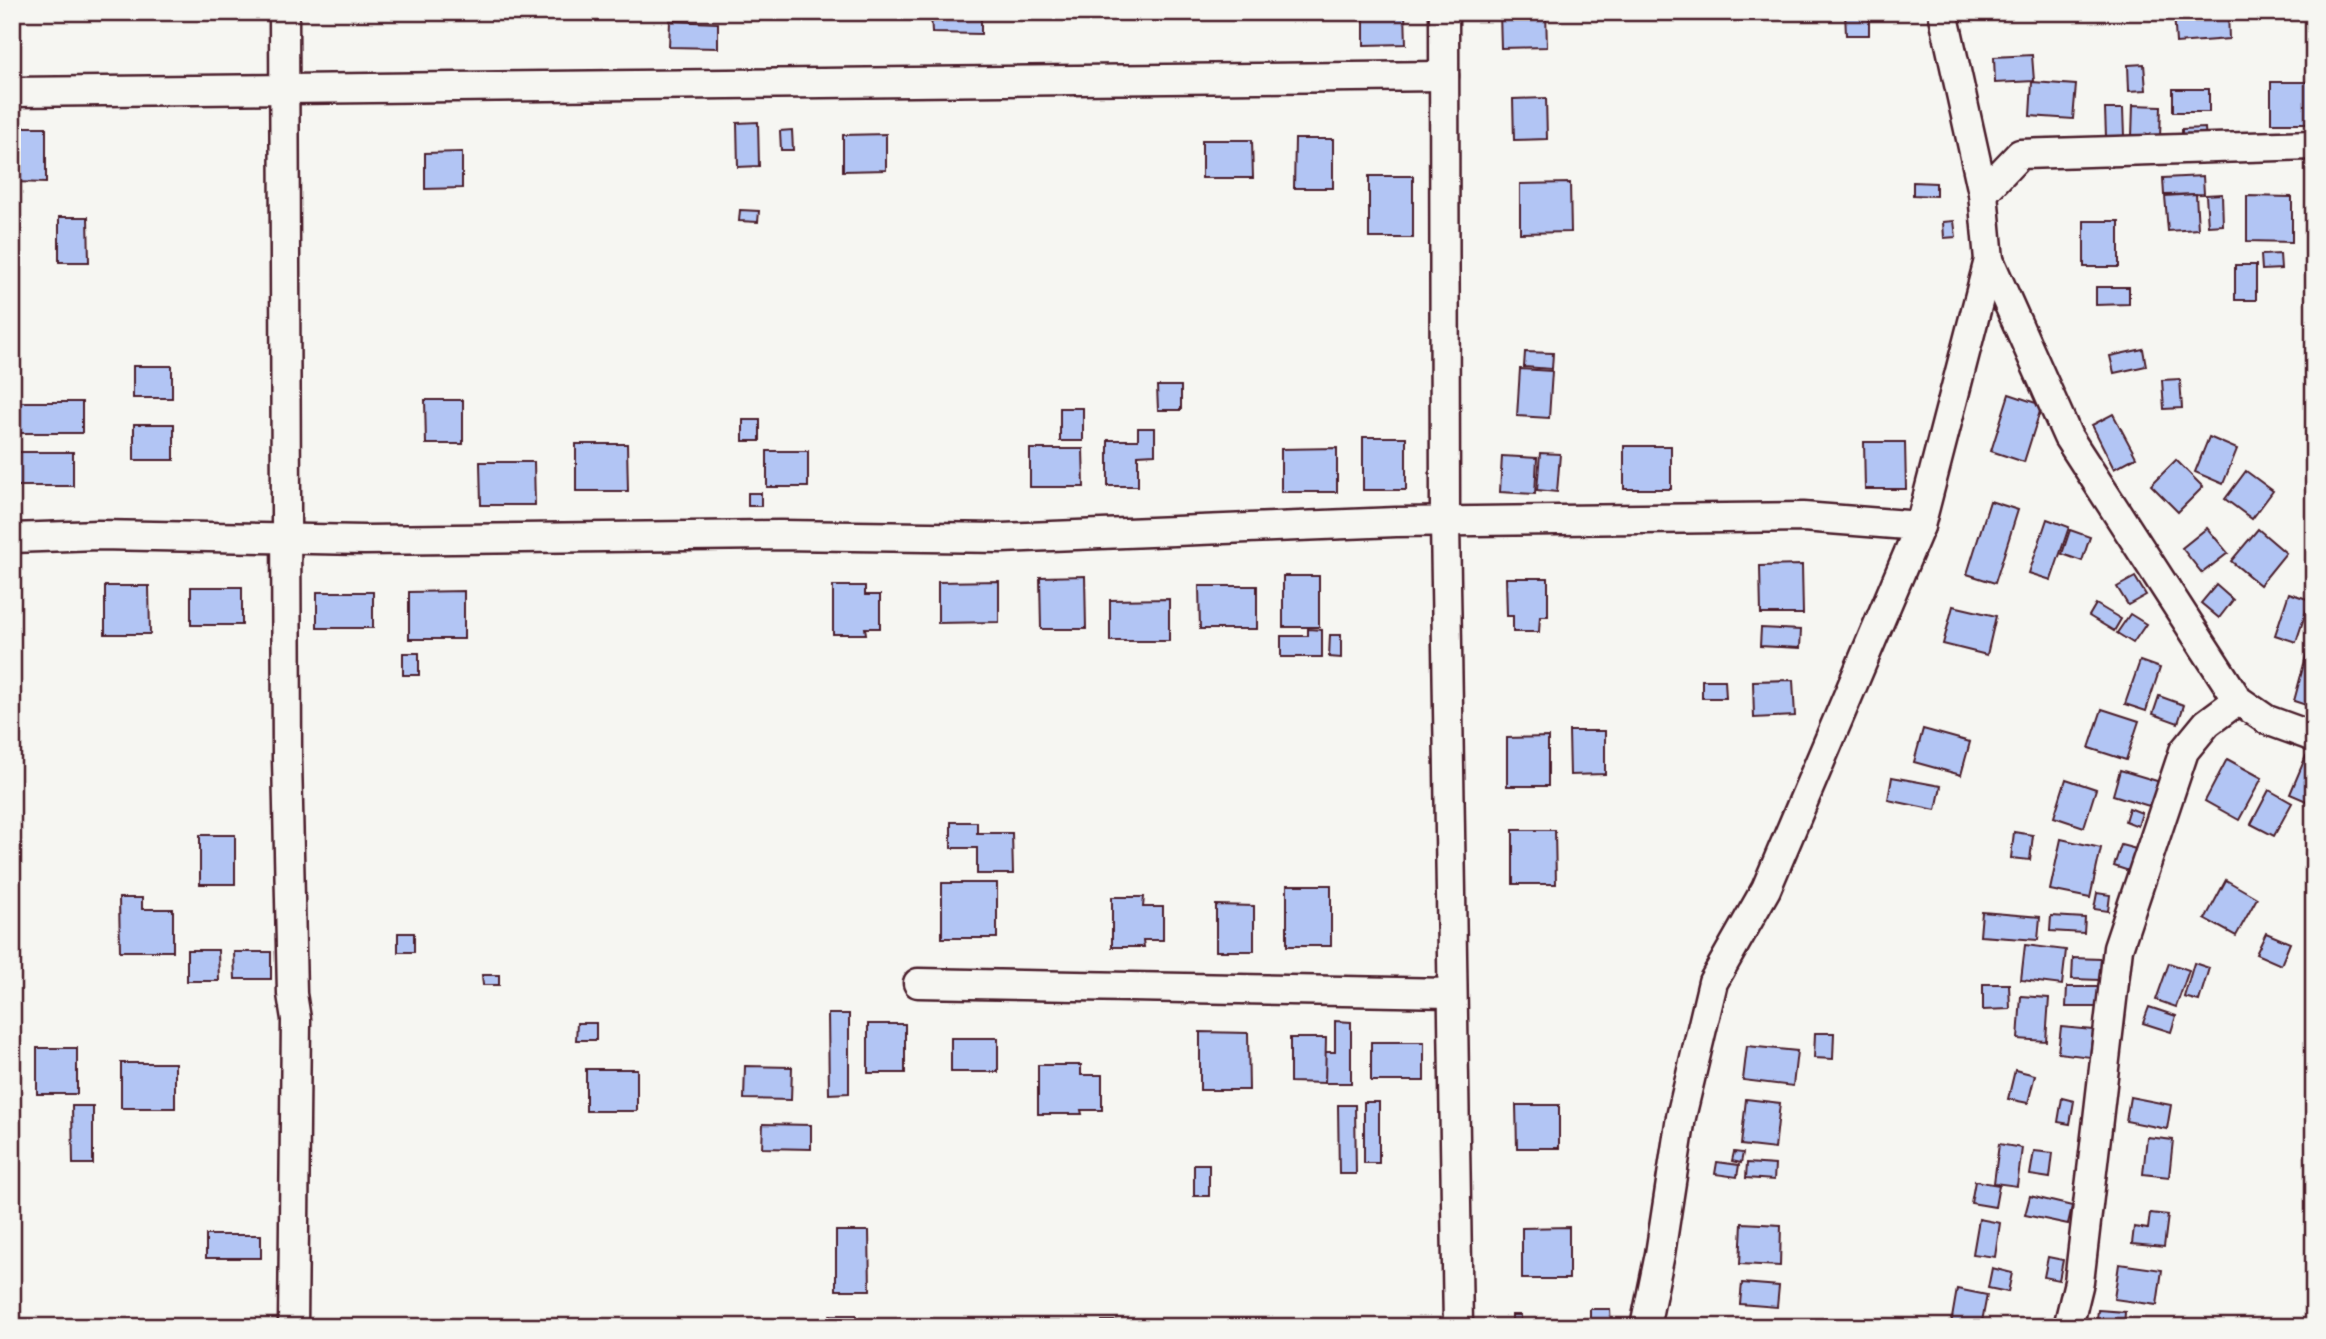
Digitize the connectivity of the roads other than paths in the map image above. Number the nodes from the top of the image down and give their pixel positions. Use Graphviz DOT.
graph roads {
  1 [pos="284,12"];
  2 [pos="1444,12"];
  3 [pos="1943,12"];
  4 [pos="1444,76"];
  5 [pos="284,89"];
  6 [pos="12,92"];
  7 [pos="2314,145"];
  8 [pos="1983,193"];
  9 [pos="1989,260"];
  10 [pos="1445,522"];
  11 [pos="1920,526"];
  12 [pos="12,538"];
  13 [pos="287,539"];
  14 [pos="2238,700"];
  15 [pos="2314,737"];
  16 [pos="918,983"];
  17 [pos="1451,993"];
  18 [pos="293,1327"];
  19 [pos="1458,1327"];
  20 [pos="1645,1327"];
  21 [pos="2068,1327"];
  1 -- 5 [label="street"];
  2 -- 4 [label="street"];
  3 -- 8 [label="street"];
  4 -- 5 [label="street"];
  4 -- 10 [label="street"];
  5 -- 6 [label="street"];
  5 -- 13 [label="street"];
  7 -- 8 [label="street"];
  8 -- 9 [label="street"];
  9 -- 11 [label="street"];
  9 -- 14 [label="street"];
  10 -- 11 [label="street"];
  10 -- 13 [label="street"];
  10 -- 17 [label="street"];
  11 -- 20 [label="street"];
  12 -- 13 [label="street"];
  13 -- 18 [label="street"];
  14 -- 15 [label="street"];
  14 -- 21 [label="street"];
  16 -- 17 [label="street"];
  17 -- 19 [label="street"];
}
